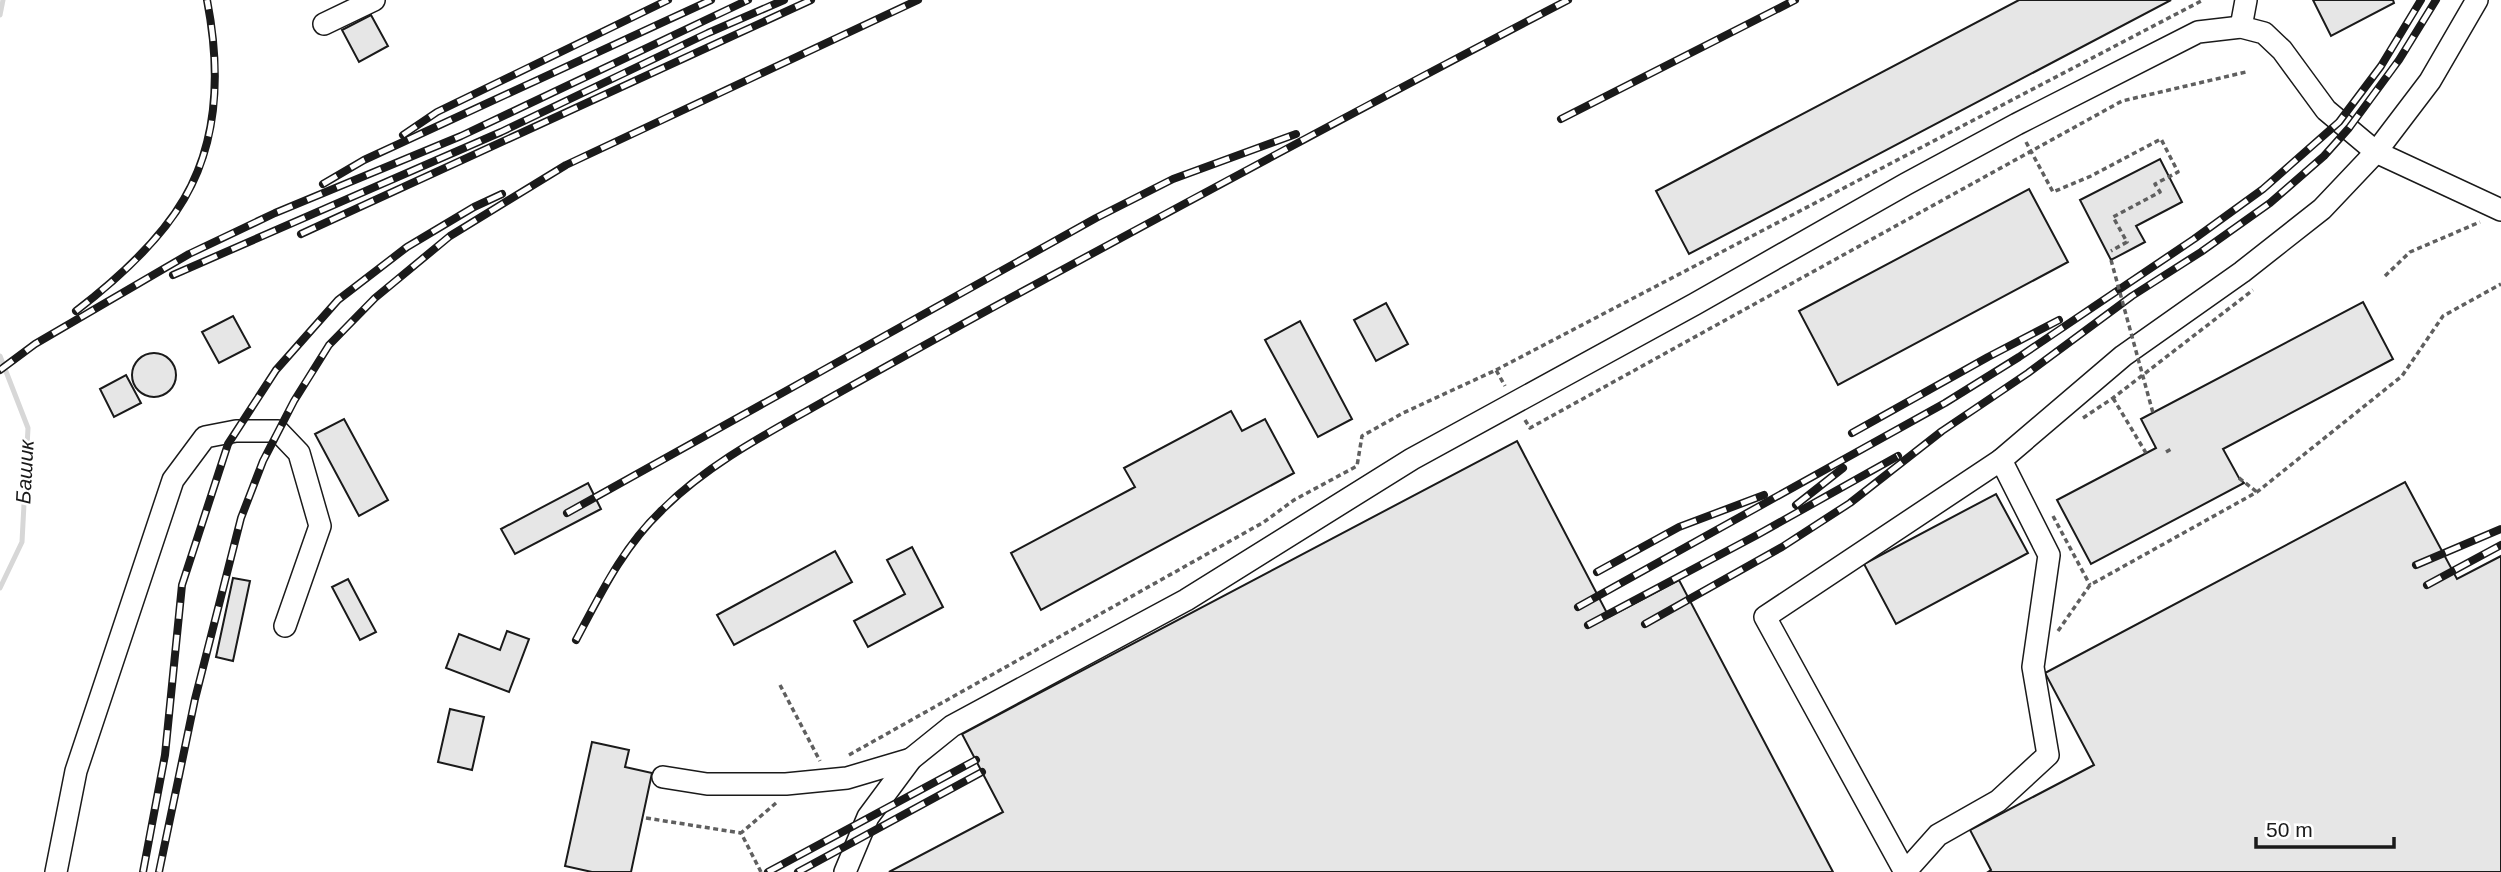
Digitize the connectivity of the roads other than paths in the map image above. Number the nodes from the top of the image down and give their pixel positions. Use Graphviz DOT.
graph roads {
  1 [pos="374,0"];
  2 [pos="2246,0"];
  3 [pos="2477,0"];
  4 [pos="324,24"];
  5 [pos="2241,27"];
  6 [pos="2376,152"];
  7 [pos="2495,214"];
  8 [pos="2001,460"];
  9 [pos="285,626"];
  10 [pos="911,758"];
  11 [pos="663,777"];
  12 [pos="56,872"];
  13 [pos="845,872"];
  14 [pos="1905,872"];
  1 -- 4 [label="lane"];
  2 -- 5 [label="lane"];
  3 -- 6 [label="lane"];
  5 -- 6 [label="lane"];
  5 -- 10 [label="lane"];
  6 -- 7 [label="lane"];
  6 -- 8 [label="lane"];
  8 -- 14 [label="lane"];
  8 -- 14 [label="lane"];
  9 -- 12 [label="lane"];
  10 -- 11 [label="lane"];
  10 -- 13 [label="lane"];
}
